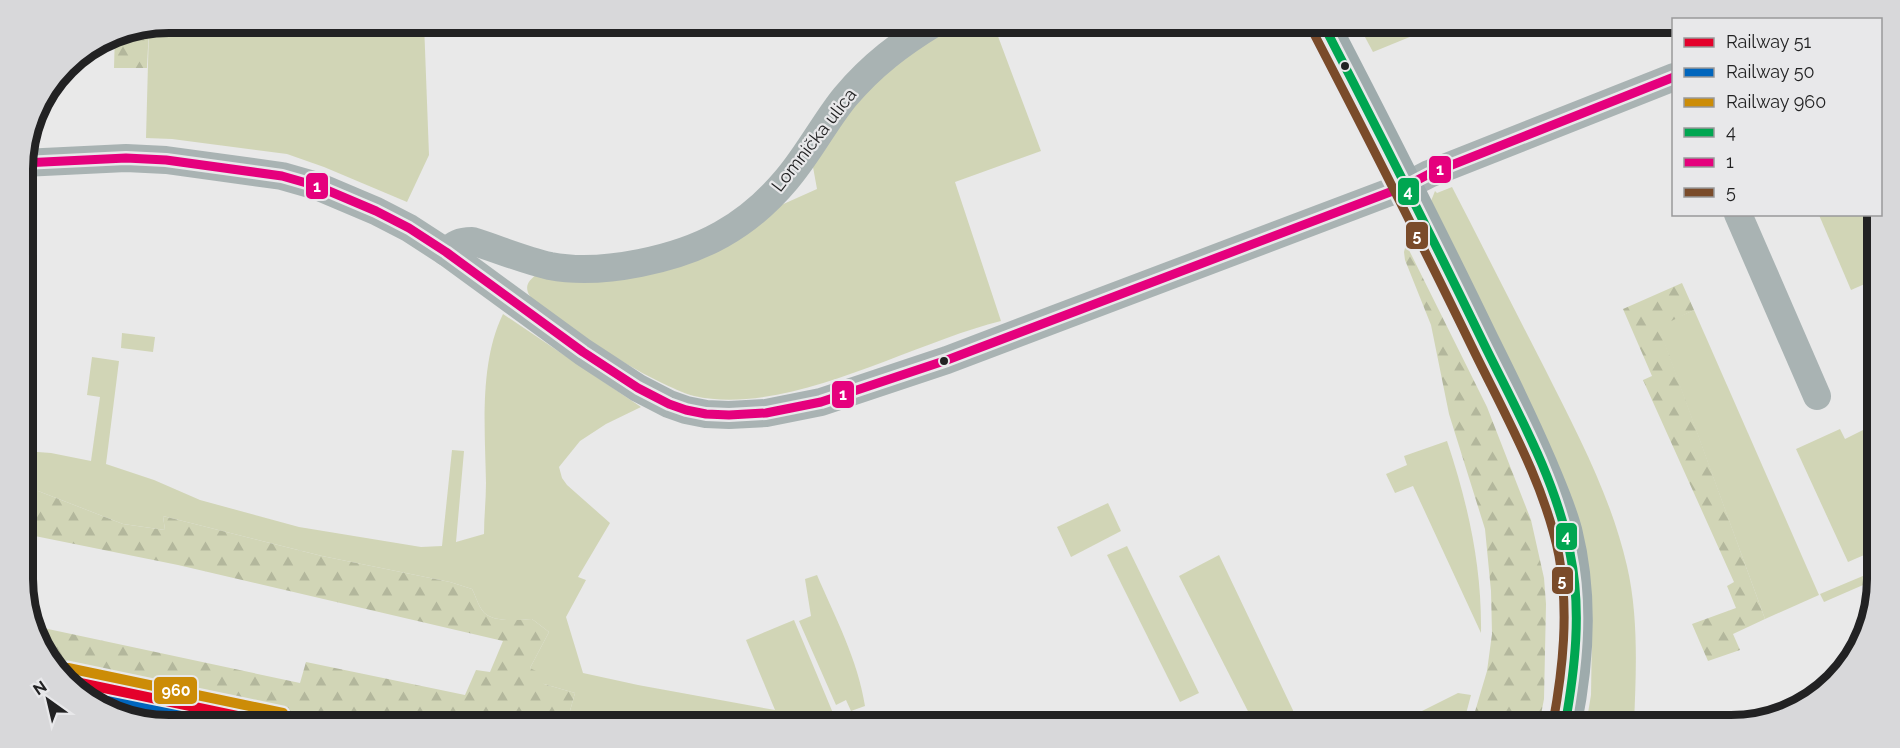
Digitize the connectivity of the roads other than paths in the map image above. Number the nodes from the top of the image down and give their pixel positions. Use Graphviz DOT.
graph roads {
  1 [pos="919,33"];
  2 [pos="1328,33"];
  3 [pos="1672,78"];
  4 [pos="33,162"];
  5 [pos="1406,186"];
  6 [pos="1739,216"];
  7 [pos="446,252"];
  8 [pos="1817,396"];
  9 [pos="1567,715"];
  1 -- 7 [label="street, Lomnička ulica"];
  2 -- 5 [label="main road"];
  3 -- 5 [label="street"];
  4 -- 7 [label="street"];
  5 -- 7 [label="street"];
  5 -- 9 [label="main road"];
  6 -- 8 [label="street"];
}
